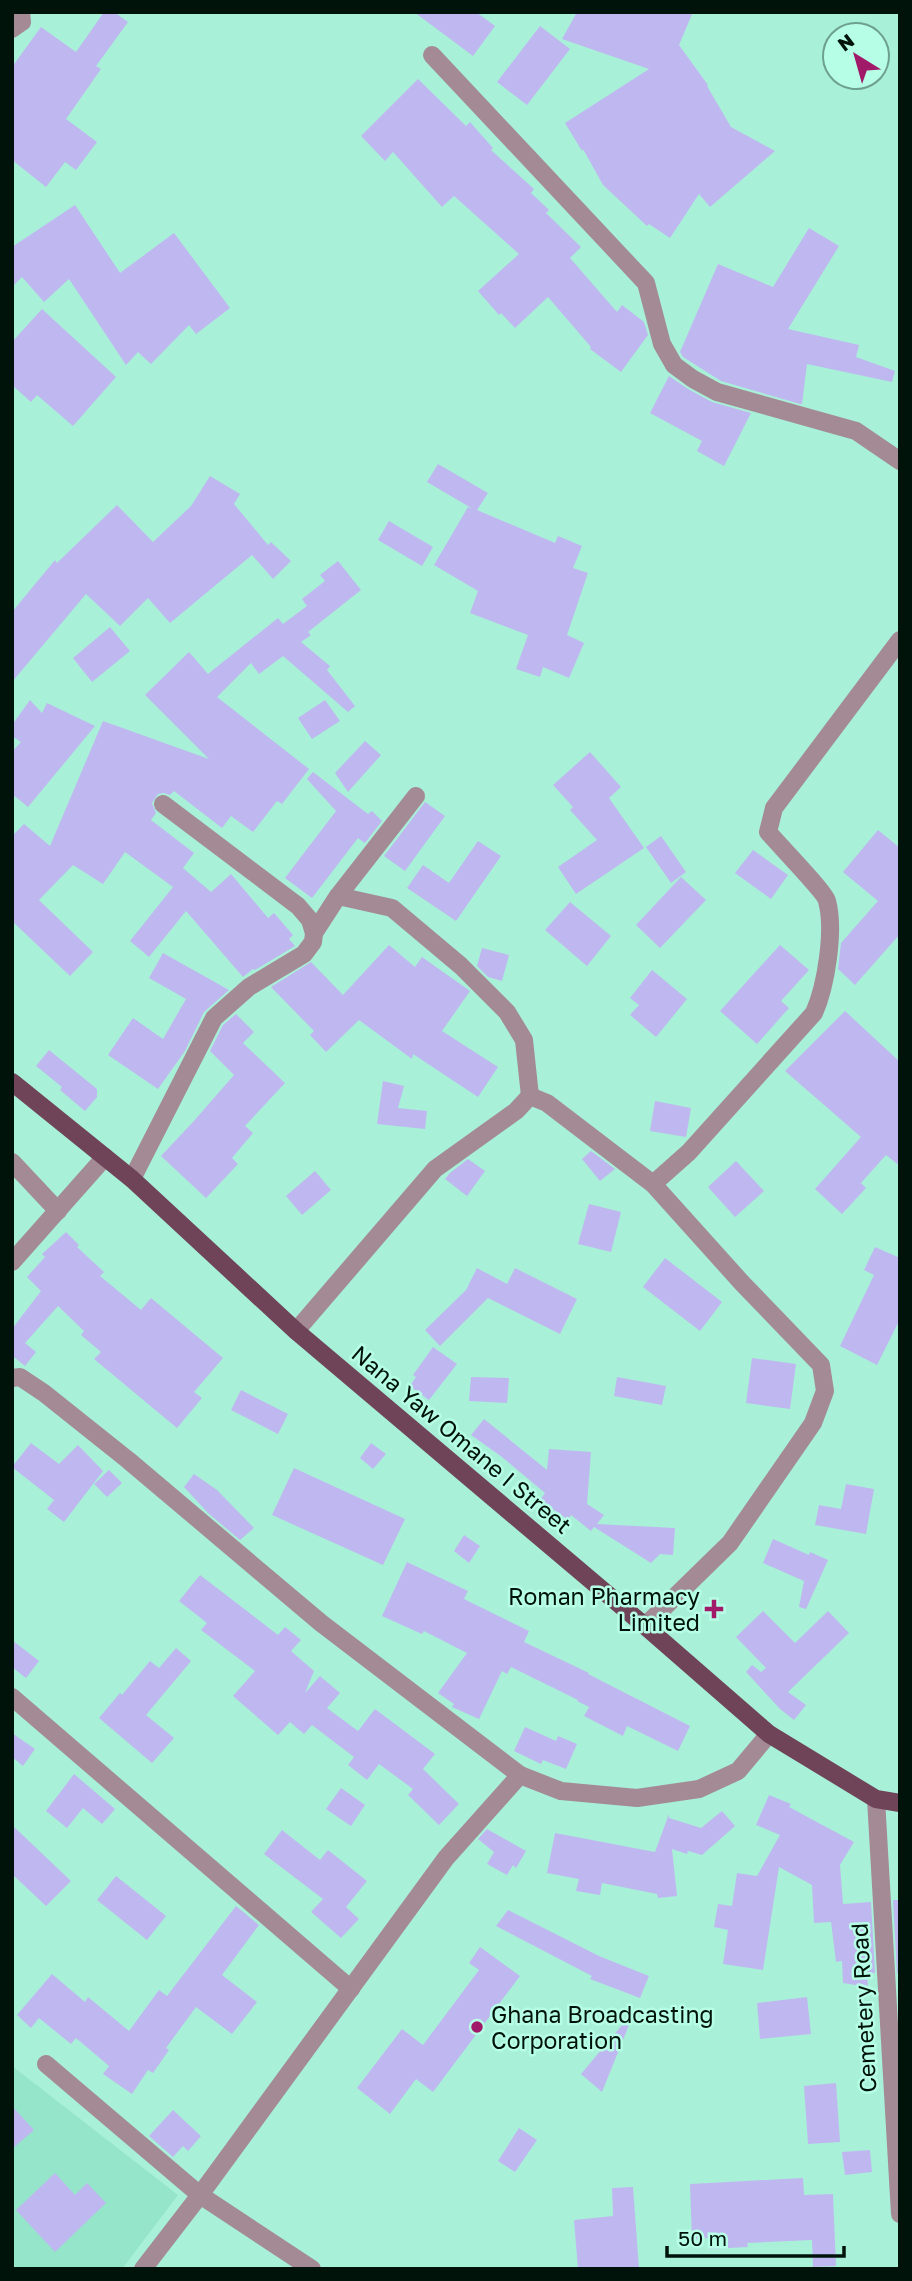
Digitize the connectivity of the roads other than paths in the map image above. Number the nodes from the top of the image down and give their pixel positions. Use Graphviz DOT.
graph roads {
  1 [pos="22,12"];
  2 [pos="12,29"];
  3 [pos="432,55"];
  4 [pos="900,461"];
  5 [pos="900,640"];
  6 [pos="416,796"];
  7 [pos="163,804"];
  8 [pos="338,895"];
  9 [pos="314,933"];
  10 [pos="12,1082"];
  11 [pos="530,1096"];
  12 [pos="104,1157"];
  13 [pos="12,1162"];
  14 [pos="132,1180"];
  15 [pos="653,1184"];
  16 [pos="58,1211"];
  17 [pos="12,1262"];
  18 [pos="296,1332"];
  19 [pos="12,1378"];
  20 [pos="645,1626"];
  21 [pos="12,1697"];
  22 [pos="769,1734"];
  23 [pos="520,1775"];
  24 [pos="876,1799"];
  25 [pos="900,1803"];
  26 [pos="351,1990"];
  27 [pos="46,2064"];
  28 [pos="200,2195"];
  29 [pos="900,2214"];
  30 [pos="143,2269"];
  31 [pos="313,2269"];
  1 -- 2 [label="street"];
  3 -- 4 [label="street"];
  5 -- 15 [label="street"];
  6 -- 8 [label="street"];
  7 -- 9 [label="street"];
  8 -- 9 [label="street"];
  8 -- 11 [label="street"];
  9 -- 14 [label="street"];
  10 -- 12 [label="main road, Nana Yaw Omane I Street"];
  11 -- 15 [label="street"];
  11 -- 18 [label="street"];
  12 -- 14 [label="main road, Nana Yaw Omane I Street"];
  12 -- 16 [label="street"];
  13 -- 16 [label="street"];
  14 -- 18 [label="main road, Nana Yaw Omane I Street"];
  15 -- 20 [label="street"];
  16 -- 17 [label="street"];
  18 -- 20 [label="main road, Nana Yaw Omane I Street"];
  19 -- 23 [label="street"];
  20 -- 22 [label="main road, Nana Yaw Omane I Street"];
  21 -- 26 [label="street"];
  22 -- 23 [label="street"];
  22 -- 24 [label="main road, Nana Yaw Omane I Street"];
  23 -- 26 [label="street"];
  24 -- 25 [label="main road, Nana Yaw Omane I Street"];
  24 -- 29 [label="street, Cemetery Road"];
  26 -- 28 [label="street"];
  27 -- 28 [label="street"];
  28 -- 30 [label="street"];
  28 -- 31 [label="street"];
}
